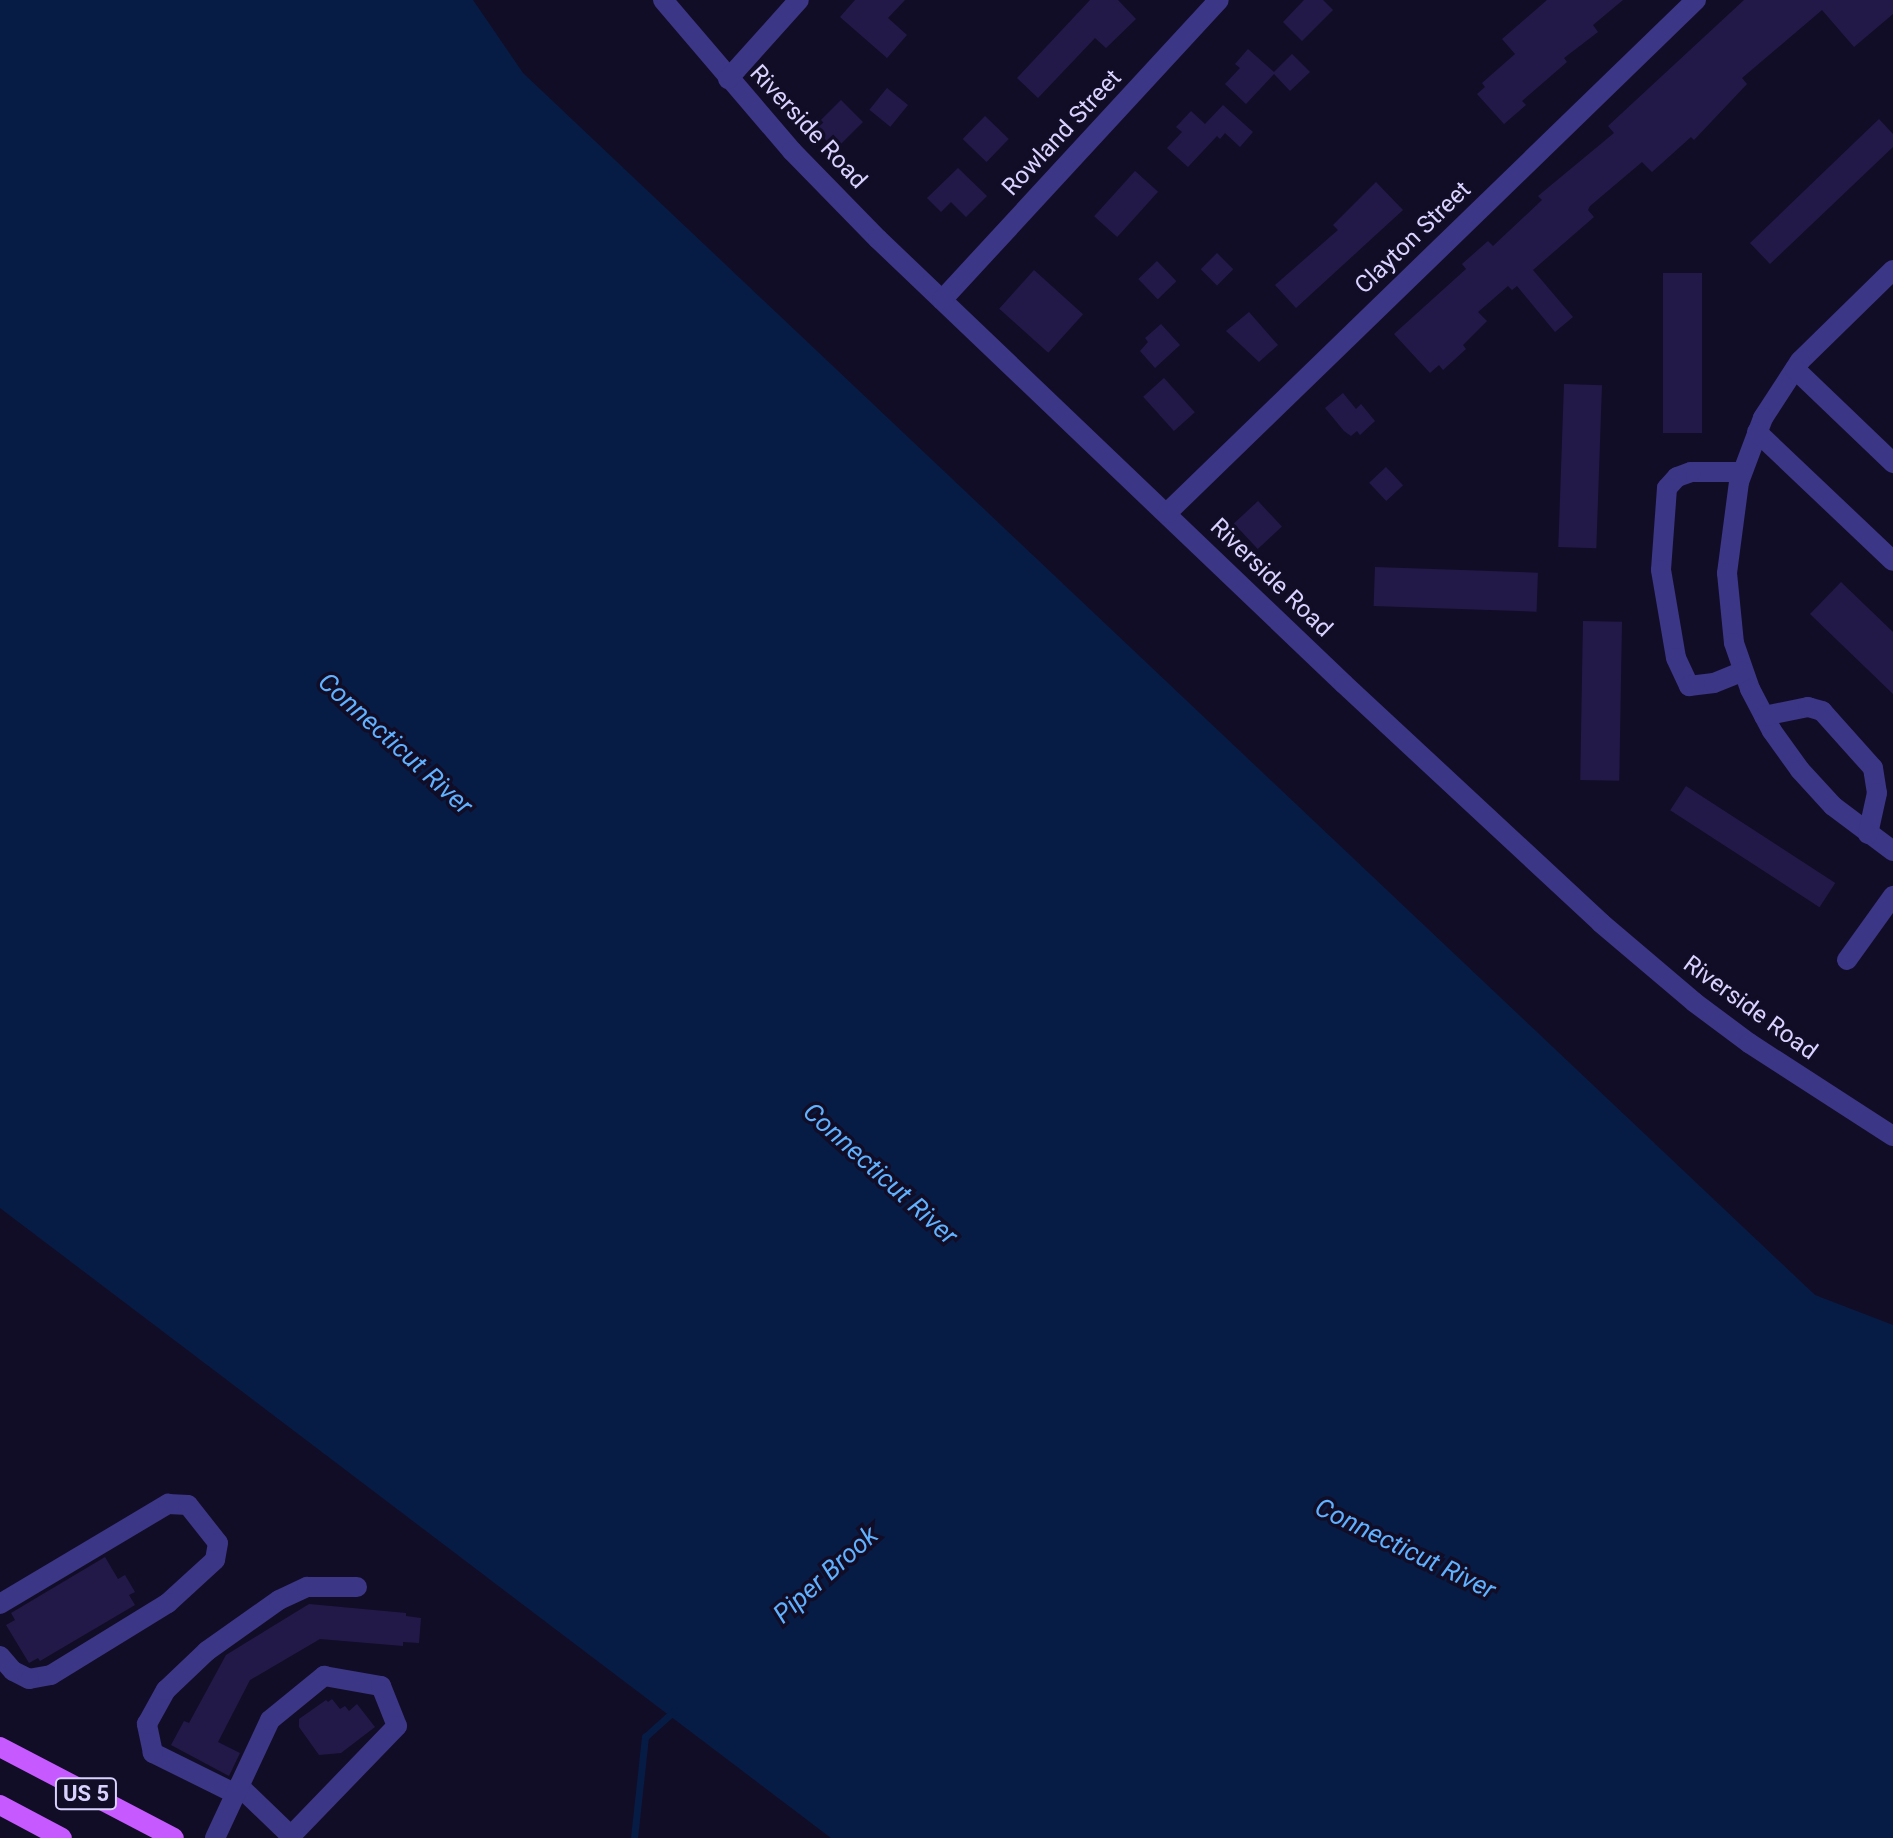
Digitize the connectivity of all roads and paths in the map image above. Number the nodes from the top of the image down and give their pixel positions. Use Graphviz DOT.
graph roads {
  1 [pos="663,0"];
  2 [pos="799,0"];
  3 [pos="1219,0"];
  4 [pos="1696,0"];
  5 [pos="728,79"];
  6 [pos="1893,270"];
  7 [pos="942,300"];
  8 [pos="1795,369"];
  9 [pos="1757,432"];
  10 [pos="1893,463"];
  11 [pos="1742,472"];
  12 [pos="1167,513"];
  13 [pos="1893,561"];
  14 [pos="1743,671"];
  15 [pos="1764,716"];
  16 [pos="1868,834"];
  17 [pos="1893,851"];
  18 [pos="1893,896"];
  19 [pos="1847,960"];
  20 [pos="1893,1136"];
  21 [pos="357,1587"];
  22 [pos="0,1604"];
  23 [pos="0,1656"];
  24 [pos="0,1747"];
  25 [pos="237,1790"];
  26 [pos="0,1805"];
  27 [pos="289,1837"];
  28 [pos="62,1838"];
  29 [pos="174,1838"];
  30 [pos="215,1838"];
  1 -- 5 [label="street, Riverside Road"];
  2 -- 5 [label="street"];
  3 -- 7 [label="street, Rowland Street"];
  4 -- 12 [label="street, Clayton Street"];
  5 -- 7 [label="street, Riverside Road"];
  6 -- 8 [label="street"];
  7 -- 12 [label="street, Riverside Road"];
  8 -- 9 [label="street"];
  8 -- 10 [label="street"];
  9 -- 11 [label="street"];
  9 -- 13 [label="street"];
  11 -- 14 [label="street"];
  11 -- 14 [label="street"];
  12 -- 20 [label="street, Riverside Road"];
  14 -- 15 [label="street"];
  15 -- 16 [label="street"];
  15 -- 16 [label="street"];
  16 -- 17 [label="street"];
  18 -- 19 [label="street"];
  21 -- 25 [label="street"];
  22 -- 23 [label="street"];
  24 -- 29 [label="main road, US 5"];
  25 -- 27 [label="street"];
  25 -- 27 [label="street"];
  25 -- 30 [label="street"];
  26 -- 28 [label="main road, US 5"];
}
